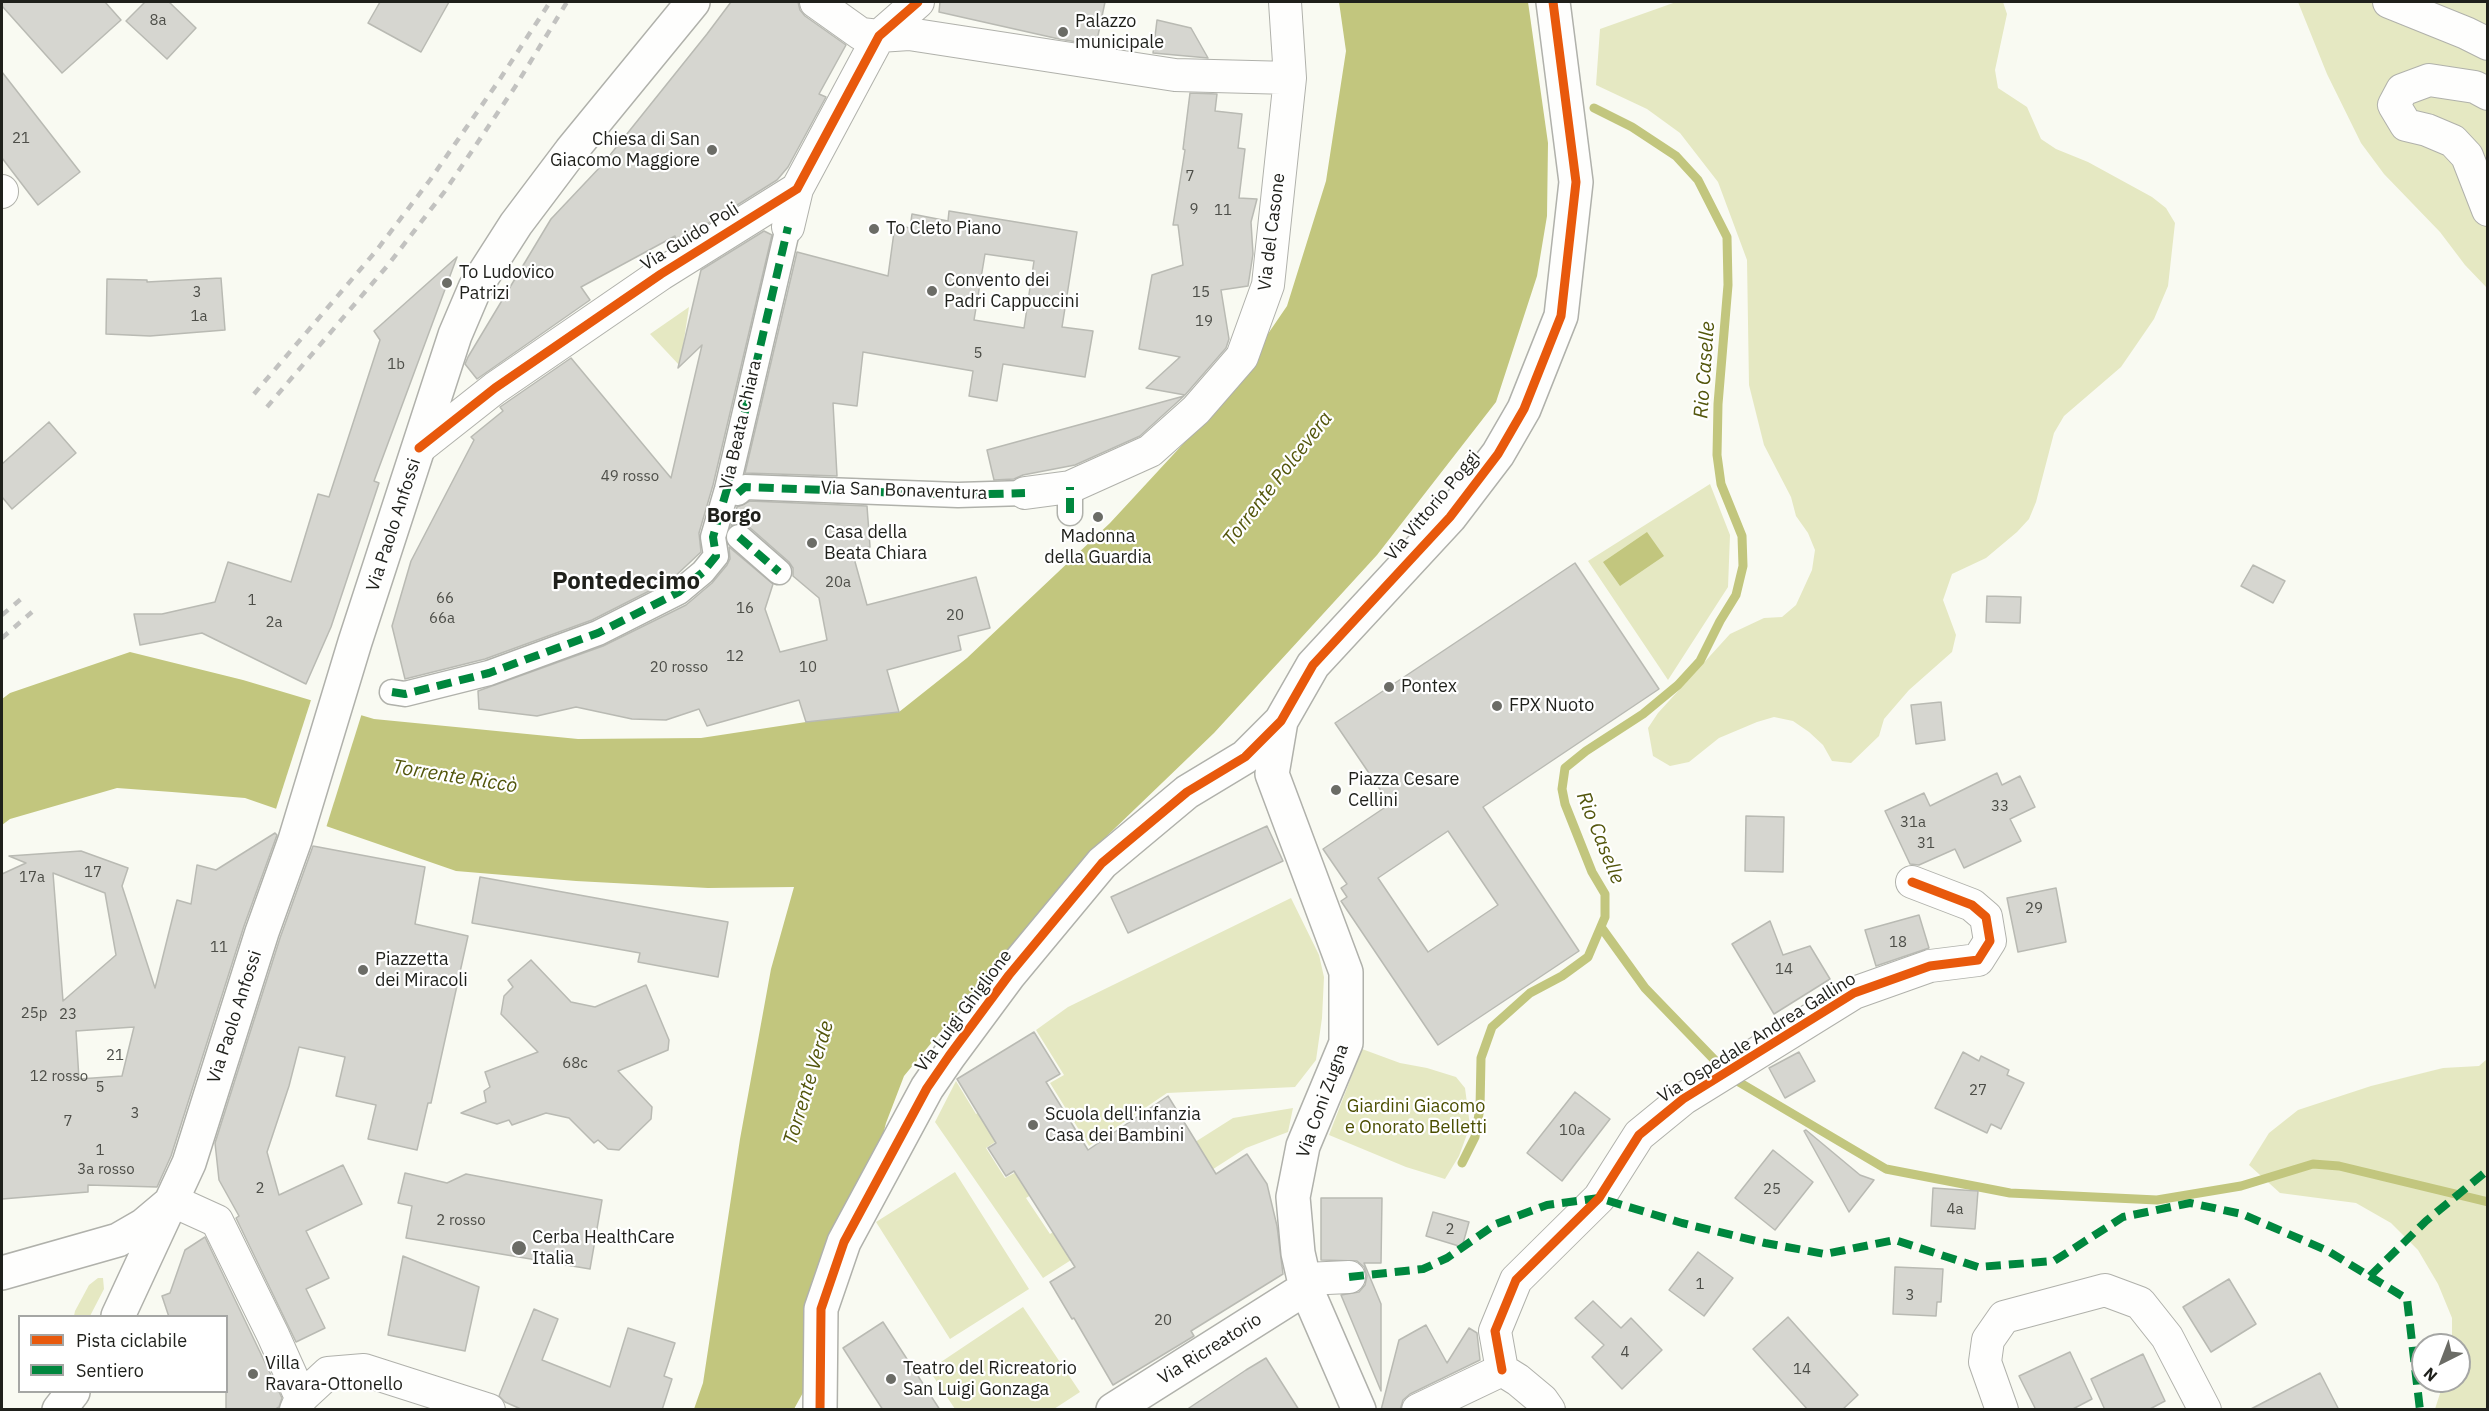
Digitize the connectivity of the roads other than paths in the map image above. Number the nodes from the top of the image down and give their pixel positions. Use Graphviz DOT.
graph roads {
  1 [pos="693,2"];
  2 [pos="816,2"];
  3 [pos="918,2"];
  4 [pos="1285,2"];
  5 [pos="1553,2"];
  6 [pos="2389,2"];
  7 [pos="879,36"];
  8 [pos="2487,44"];
  9 [pos="1290,78"];
  10 [pos="2487,93"];
  11 [pos="797,189"];
  12 [pos="2487,210"];
  13 [pos="788,227"];
  14 [pos="419,448"];
  15 [pos="738,493"];
  16 [pos="1025,493"];
  17 [pos="1070,500"];
  18 [pos="739,537"];
  19 [pos="779,572"];
  20 [pos="392,692"];
  21 [pos="1281,721"];
  22 [pos="1912,882"];
  23 [pos="173,1201"];
  24 [pos="2,1273"];
  25 [pos="1349,1277"];
  26 [pos="1306,1284"];
  27 [pos="119,1315"];
  28 [pos="1502,1370"];
  29 [pos="298,1404"];
  30 [pos="487,1409"];
  31 [pos="820,1410"];
  32 [pos="1113,1410"];
  33 [pos="1359,1410"];
  34 [pos="1418,1410"];
  35 [pos="1549,1410"];
  36 [pos="2002,1410"];
  37 [pos="2205,1410"];
  1 -- 14 [label="street, Via Paolo Anfossi"];
  2 -- 7 [label="street"];
  3 -- 7 [label="street, Via Guido Poli"];
  4 -- 9 [label="street, Via del Casone"];
  5 -- 21 [label="street, Via Vittorio Poggi"];
  6 -- 8 [label="street"];
  7 -- 9 [label="street"];
  7 -- 11 [label="street, Via Guido Poli"];
  9 -- 17 [label="street, Via del Casone"];
  10 -- 12 [label="street"];
  11 -- 13 [label="street, Via Beata Chiara"];
  11 -- 14 [label="street, Via Guido Poli"];
  13 -- 20 [label="street, Via Beata Chiara"];
  14 -- 23 [label="street, Via Paolo Anfossi"];
  15 -- 16 [label="street, Via San Bonaventura"];
  16 -- 17 [label="street, Via San Bonaventura"];
  18 -- 19 [label="street"];
  21 -- 26 [label="street, Via Coni Zugna"];
  21 -- 31 [label="street, Via Luigi Ghiglione"];
  22 -- 28 [label="street, Via Ospedale Andrea Gallino"];
  23 -- 24 [label="street"];
  23 -- 27 [label="street, Via Paolo Anfossi"];
  23 -- 29 [label="street"];
  25 -- 26 [label="street"];
  26 -- 32 [label="street, Via Ricreatorio"];
  26 -- 33 [label="street, Via Coni Zugna"];
  28 -- 34 [label="street"];
  28 -- 35 [label="street"];
  29 -- 30 [label="street"];
  36 -- 37 [label="street"];
}
